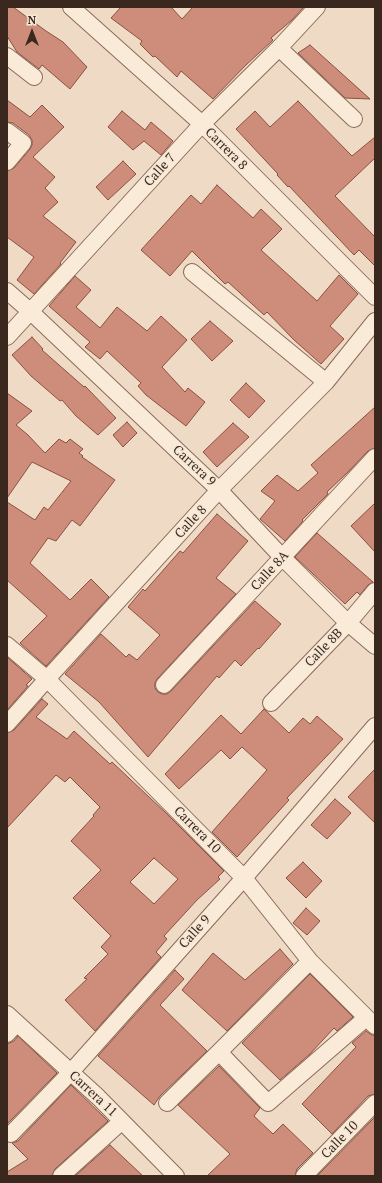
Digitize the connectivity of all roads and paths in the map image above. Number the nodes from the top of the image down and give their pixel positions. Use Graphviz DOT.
graph roads {
  1 [pos="71,7"];
  2 [pos="317,7"];
  3 [pos="279,48"];
  4 [pos="7,56"];
  5 [pos="34,78"];
  6 [pos="354,119"];
  7 [pos="202,124"];
  8 [pos="7,131"];
  9 [pos="7,162"];
  10 [pos="192,272"];
  11 [pos="7,291"];
  12 [pos="375,297"];
  13 [pos="31,312"];
  14 [pos="375,321"];
  15 [pos="7,338"];
  16 [pos="326,382"];
  17 [pos="375,457"];
  18 [pos="219,490"];
  19 [pos="282,558"];
  20 [pos="375,592"];
  21 [pos="348,623"];
  22 [pos="7,645"];
  23 [pos="375,646"];
  24 [pos="47,679"];
  25 [pos="164,685"];
  26 [pos="271,703"];
  27 [pos="7,724"];
  28 [pos="375,726"];
  29 [pos="244,878"];
  30 [pos="310,961"];
  31 [pos="371,1022"];
  32 [pos="10,1024"];
  33 [pos="219,1052"];
  34 [pos="70,1073"];
  35 [pos="167,1102"];
  36 [pos="375,1103"];
  37 [pos="121,1122"];
  38 [pos="11,1134"];
  39 [pos="70,1173"];
  40 [pos="176,1176"];
  41 [pos="304,1176"];
  1 -- 7 [label="street, Carrera 8"];
  2 -- 3 [label="street, Calle 7"];
  3 -- 6 [label="street"];
  3 -- 7 [label="street, Calle 7"];
  4 -- 5 [label="street"];
  7 -- 12 [label="street, Carrera 8"];
  7 -- 13 [label="street, Calle 7"];
  8 -- 9 [label="street"];
  10 -- 16 [label="street"];
  11 -- 13 [label="street, Carrera 9"];
  13 -- 15 [label="street, Calle 7"];
  13 -- 18 [label="street, Carrera 9"];
  14 -- 16 [label="street, Calle 8"];
  16 -- 18 [label="street, Calle 8"];
  17 -- 19 [label="street, Calle 8A"];
  18 -- 19 [label="street, Carrera 9"];
  18 -- 24 [label="street, Calle 8"];
  19 -- 21 [label="street, Carrera 9"];
  19 -- 25 [label="street, Calle 8A"];
  20 -- 21 [label="street, Calle 8B"];
  21 -- 23 [label="street, Carrera 9"];
  21 -- 26 [label="street, Calle 8B"];
  22 -- 24 [label="street, Carrera 10"];
  24 -- 27 [label="street, Calle 8"];
  24 -- 29 [label="street, Carrera 10"];
  28 -- 29 [label="street, Calle 9"];
  29 -- 30 [label="street, Carrera 10"];
  29 -- 34 [label="street, Calle 9"];
  30 -- 31 [label="street, Carrera 10"];
  30 -- 33 [label="street"];
  31 -- 33 [label="street"];
  32 -- 34 [label="street, Carrera 11"];
  33 -- 35 [label="street"];
  34 -- 37 [label="street, Carrera 11"];
  34 -- 38 [label="street, Calle 9"];
  36 -- 41 [label="street, Calle 10"];
  37 -- 39 [label="street"];
  37 -- 40 [label="street, Carrera 11"];
}
